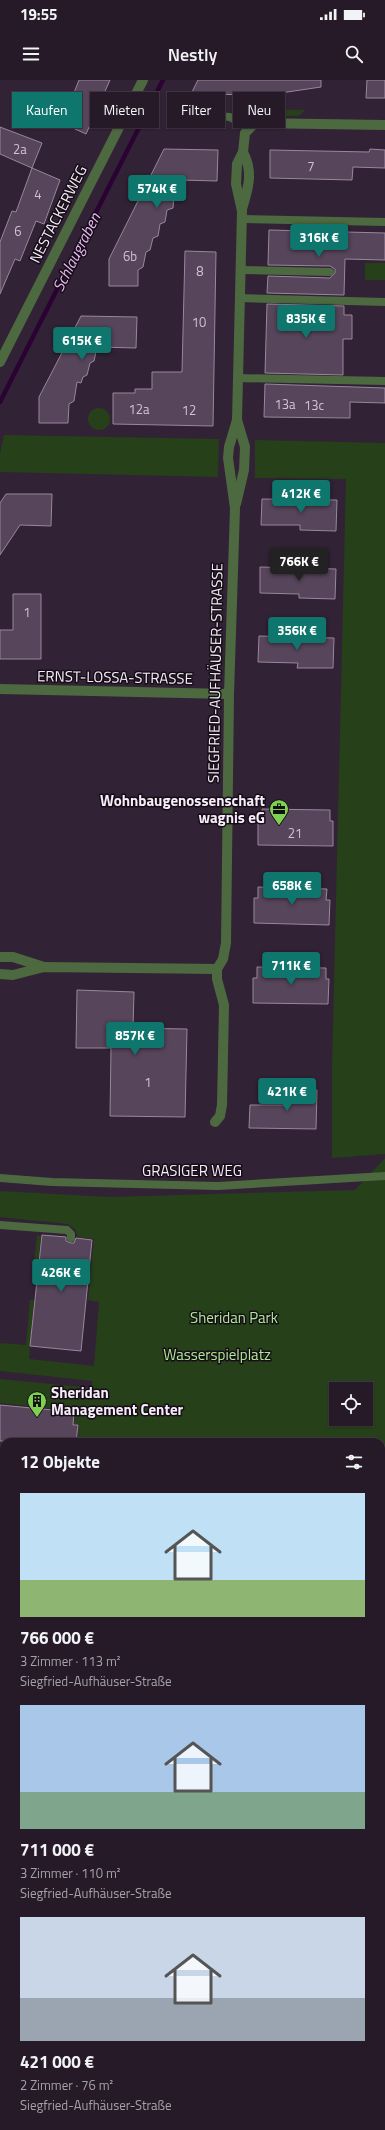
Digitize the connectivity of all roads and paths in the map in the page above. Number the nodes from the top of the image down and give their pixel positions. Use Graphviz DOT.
graph roads {
  1 [pos="143,80"];
  2 [pos="285,124"];
  3 [pos="385,126"];
  4 [pos="248,128"];
  5 [pos="242,215"];
  6 [pos="385,222"];
  7 [pos="240,270"];
  8 [pos="330,272"];
  9 [pos="240,298"];
  10 [pos="385,302"];
  11 [pos="0,362"];
  12 [pos="237,378"];
  13 [pos="385,381"];
  14 [pos="237,420"];
  15 [pos="235,508"];
  16 [pos="0,689"];
  17 [pos="229,694"];
  18 [pos="0,957"];
  19 [pos="44,967"];
  20 [pos="217,969"];
  21 [pos="0,974"];
  22 [pos="215,1122"];
  23 [pos="385,1176"];
  24 [pos="0,1178"];
  25 [pos="0,1225"];
  26 [pos="71,1238"];
  1 -- 11 [label="street, NESTACKERWEG"];
  2 -- 3 [label="street"];
  4 -- 5 [label="street, SIEGFRIED-AUFHÄUSER-STRASSE"];
  5 -- 6 [label="lane"];
  5 -- 7 [label="street, SIEGFRIED-AUFHÄUSER-STRASSE"];
  7 -- 8 [label="lane"];
  7 -- 9 [label="street, SIEGFRIED-AUFHÄUSER-STRASSE"];
  9 -- 10 [label="lane"];
  9 -- 12 [label="street, SIEGFRIED-AUFHÄUSER-STRASSE"];
  12 -- 13 [label="lane"];
  12 -- 14 [label="street, SIEGFRIED-AUFHÄUSER-STRASSE"];
  14 -- 15 [label="street, SIEGFRIED-AUFHÄUSER-STRASSE"];
  14 -- 15 [label="street, SIEGFRIED-AUFHÄUSER-STRASSE"];
  15 -- 17 [label="street, SIEGFRIED-AUFHÄUSER-STRASSE"];
  16 -- 17 [label="street, ERNST-LOSSA-STRASSE"];
  17 -- 20 [label="street, SIEGFRIED-AUFHÄUSER-STRASSE"];
  18 -- 19 [label="street"];
  19 -- 20 [label="street"];
  19 -- 21 [label="street"];
  20 -- 22 [label="street"];
  23 -- 24 [label="lane, GRASIGER WEG"];
  25 -- 26 [label="lane"];
}
